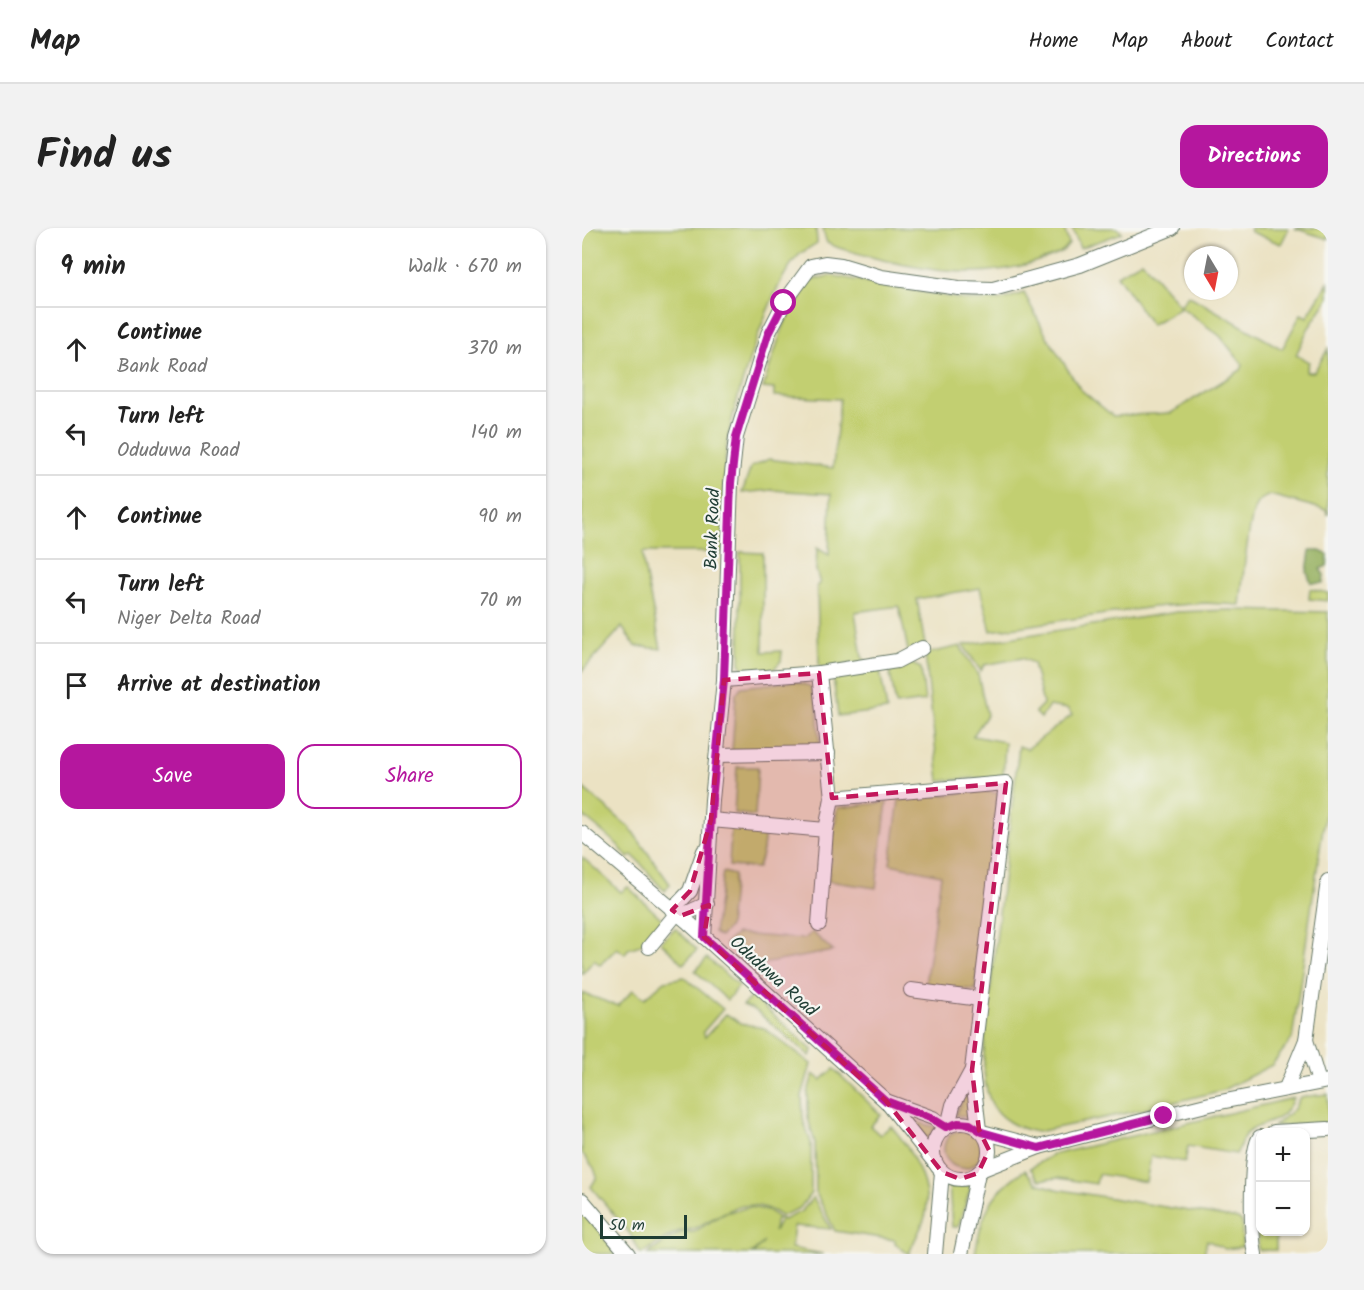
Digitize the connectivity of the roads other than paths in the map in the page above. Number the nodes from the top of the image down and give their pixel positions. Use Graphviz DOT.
graph roads {
  1 [pos="1172,228"];
  2 [pos="922,648"];
  3 [pos="819,673"];
  4 [pos="724,680"];
  5 [pos="828,753"];
  6 [pos="717,755"];
  7 [pos="832,798"];
  8 [pos="711,819"];
  9 [pos="826,830"];
  10 [pos="582,833"];
  11 [pos="1328,881"];
  12 [pos="707,904"];
  13 [pos="676,913"];
  14 [pos="819,924"];
  15 [pos="704,937"];
  16 [pos="649,947"];
  17 [pos="911,990"];
  18 [pos="1321,991"];
  19 [pos="980,999"];
  20 [pos="1306,1040"];
  21 [pos="972,1070"];
  22 [pos="1324,1082"];
  23 [pos="1286,1088"];
  24 [pos="886,1101"];
  25 [pos="947,1126"];
  26 [pos="1328,1129"];
  27 [pos="1310,1130"];
  28 [pos="981,1131"];
  29 [pos="1256,1142"];
  30 [pos="1039,1148"];
  31 [pos="939,1168"];
  32 [pos="980,1171"];
  33 [pos="582,1200"];
  34 [pos="628,1254"];
  35 [pos="935,1254"];
  36 [pos="961,1254"];
  37 [pos="1255,1254"];
  1 -- 4 [label="street, Bank Road"];
  2 -- 3 [label="street"];
  3 -- 4 [label="street"];
  3 -- 5 [label="street"];
  4 -- 6 [label="street, Bank Road"];
  5 -- 6 [label="street"];
  5 -- 7 [label="street"];
  6 -- 8 [label="street, Bank Road"];
  7 -- 9 [label="street"];
  7 -- 19 [label="street"];
  8 -- 9 [label="street"];
  8 -- 12 [label="street, Bank Road"];
  8 -- 13 [label="street, Bank Road"];
  9 -- 14 [label="street"];
  10 -- 13 [label="street, Oduduwa Road"];
  11 -- 18 [label="street"];
  12 -- 13 [label="street"];
  12 -- 15 [label="street, Bank Road"];
  13 -- 15 [label="street, Oduduwa Road"];
  13 -- 16 [label="street, Bank Road"];
  15 -- 24 [label="street, Oduduwa Road"];
  17 -- 19 [label="street"];
  18 -- 20 [label="street"];
  19 -- 21 [label="street"];
  20 -- 22 [label="street"];
  20 -- 23 [label="street"];
  21 -- 25 [label="street"];
  21 -- 28 [label="street"];
  22 -- 23 [label="street"];
  23 -- 30 [label="street"];
  24 -- 25 [label="street"];
  24 -- 31 [label="street"];
  25 -- 28 [label="street"];
  25 -- 31 [label="street"];
  26 -- 27 [label="street"];
  28 -- 30 [label="street"];
  28 -- 32 [label="street"];
  29 -- 37 [label="street"];
  30 -- 32 [label="street"];
  31 -- 32 [label="street"];
  31 -- 35 [label="street"];
  32 -- 36 [label="street"];
  33 -- 34 [label="street"];
}
